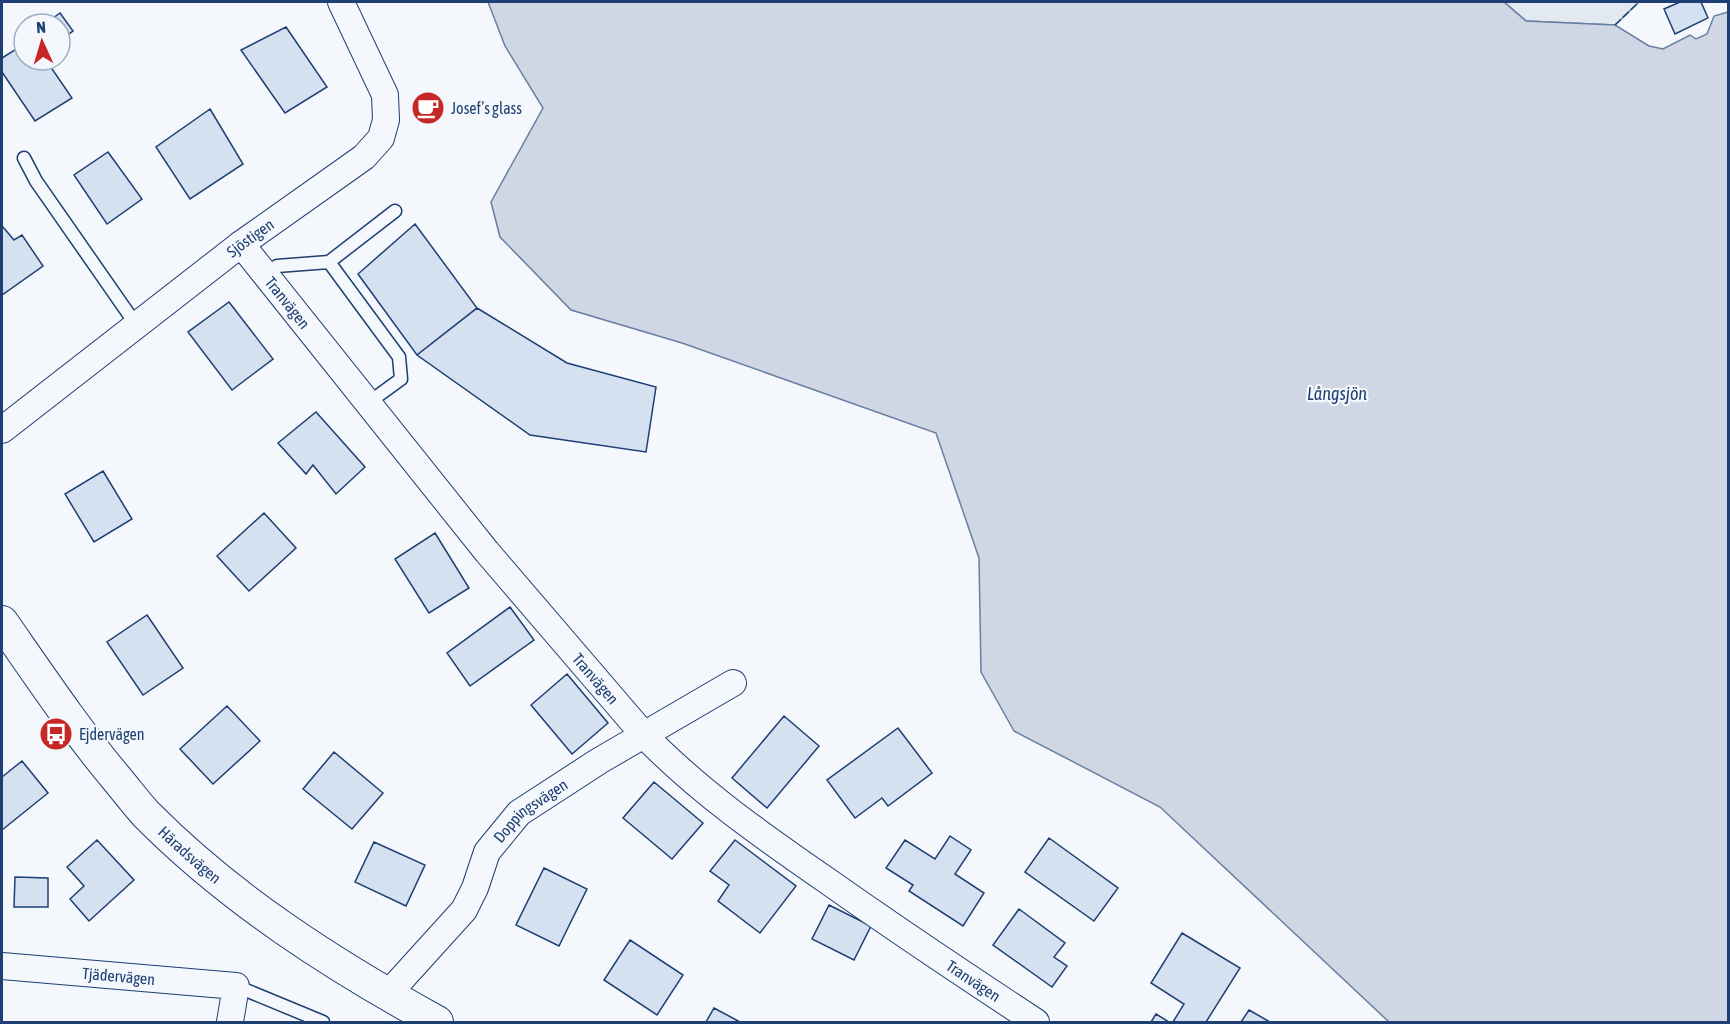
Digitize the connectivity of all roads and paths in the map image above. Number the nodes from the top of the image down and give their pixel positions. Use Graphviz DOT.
graph roads {
  1 [pos="341,2"];
  2 [pos="24,158"];
  3 [pos="395,211"];
  4 [pos="241,244"];
  5 [pos="329,262"];
  6 [pos="266,275"];
  7 [pos="136,326"];
  8 [pos="368,403"];
  9 [pos="2,430"];
  10 [pos="2,622"];
  11 [pos="733,683"];
  12 [pos="644,735"];
  13 [pos="2,966"];
  14 [pos="236,986"];
  15 [pos="387,995"];
  16 [pos="230,1023"];
  17 [pos="323,1023"];
  18 [pos="437,1023"];
  19 [pos="1036,1023"];
  1 -- 4 [label="street, Sjöstigen"];
  2 -- 7 [label="lane"];
  3 -- 5 [label="lane"];
  4 -- 6 [label="street, Tranvägen"];
  4 -- 7 [label="street, Sjöstigen"];
  5 -- 6 [label="lane"];
  5 -- 8 [label="lane"];
  6 -- 8 [label="street, Tranvägen"];
  7 -- 9 [label="street, Sjöstigen"];
  8 -- 12 [label="street, Tranvägen"];
  10 -- 15 [label="street, Häradsvägen"];
  11 -- 12 [label="street, Doppingsvägen"];
  12 -- 15 [label="street, Doppingsvägen"];
  12 -- 19 [label="street, Tranvägen"];
  13 -- 14 [label="street, Tjädervägen"];
  14 -- 16 [label="street"];
  14 -- 17 [label="lane"];
  15 -- 18 [label="street, Häradsvägen"];
}
